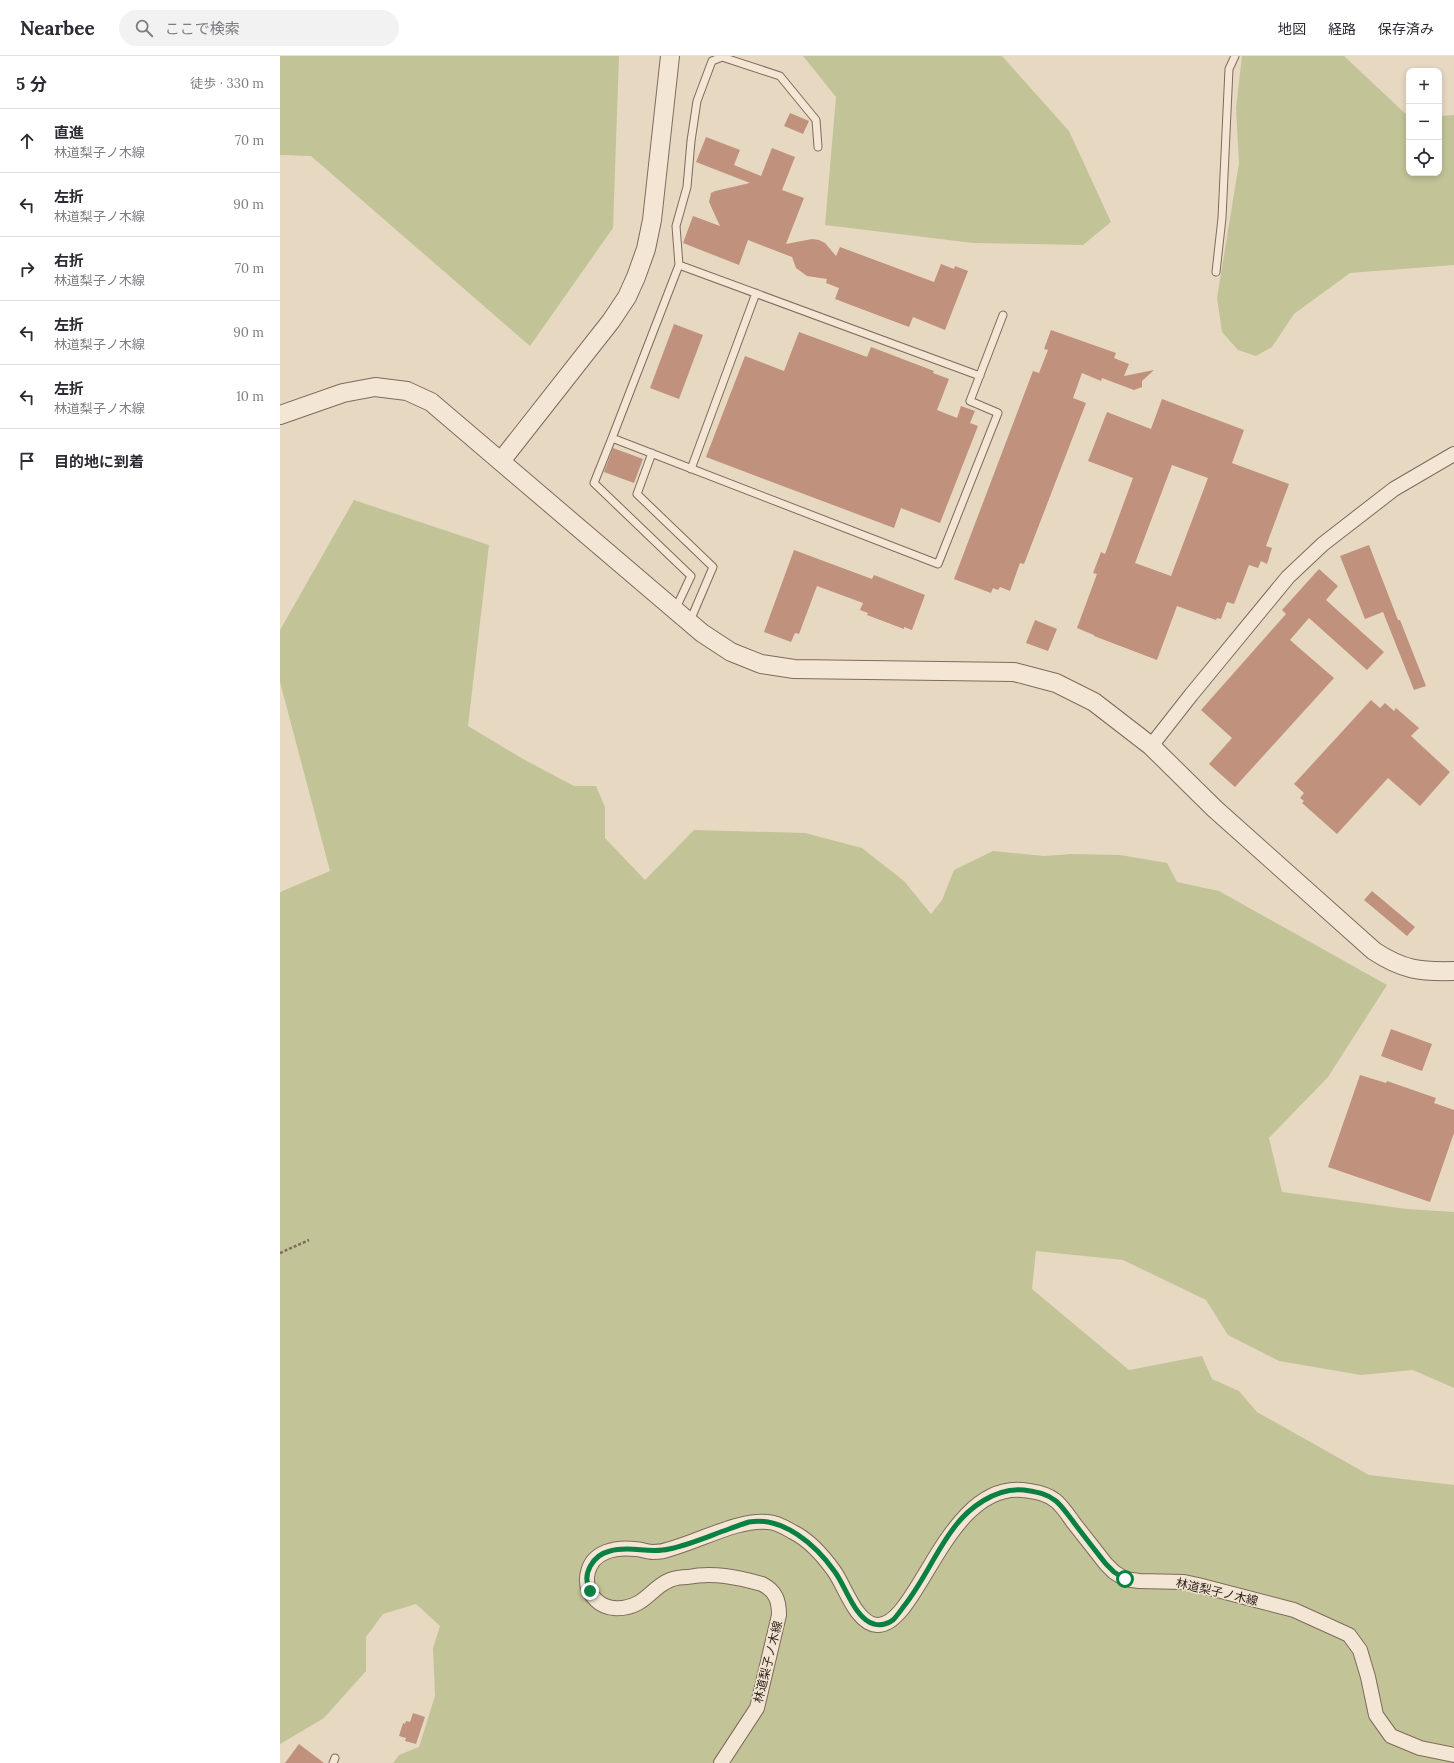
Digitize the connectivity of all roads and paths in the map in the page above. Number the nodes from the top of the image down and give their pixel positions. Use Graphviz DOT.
graph roads {
  1 [pos="670,56"];
  2 [pos="1235,56"];
  3 [pos="818,147"];
  4 [pos="679,265"];
  5 [pos="1216,272"];
  6 [pos="756,293"];
  7 [pos="1003,315"];
  8 [pos="980,376"];
  9 [pos="280,415"];
  10 [pos="612,438"];
  11 [pos="652,453"];
  12 [pos="1454,454"];
  13 [pos="501,461"];
  14 [pos="691,469"];
  15 [pos="675,610"];
  16 [pos="690,622"];
  17 [pos="1151,746"];
  18 [pos="1454,971"];
  19 [pos="309,1240"];
  20 [pos="280,1253"];
  21 [pos="1454,1755"];
  22 [pos="721,1763"];
  1 -- 13 [label="street"];
  2 -- 5 [label="lane"];
  3 -- 4 [label="lane"];
  4 -- 6 [label="lane"];
  4 -- 10 [label="lane"];
  6 -- 8 [label="lane"];
  6 -- 14 [label="lane"];
  7 -- 8 [label="lane"];
  8 -- 14 [label="lane"];
  9 -- 13 [label="street"];
  10 -- 11 [label="lane"];
  10 -- 15 [label="lane"];
  11 -- 14 [label="lane"];
  11 -- 16 [label="lane"];
  12 -- 17 [label="street"];
  13 -- 15 [label="street"];
  15 -- 16 [label="street"];
  16 -- 17 [label="street"];
  17 -- 18 [label="street"];
  19 -- 20 [label="path"];
  21 -- 22 [label="street, 林道梨子ノ木線"];
}
